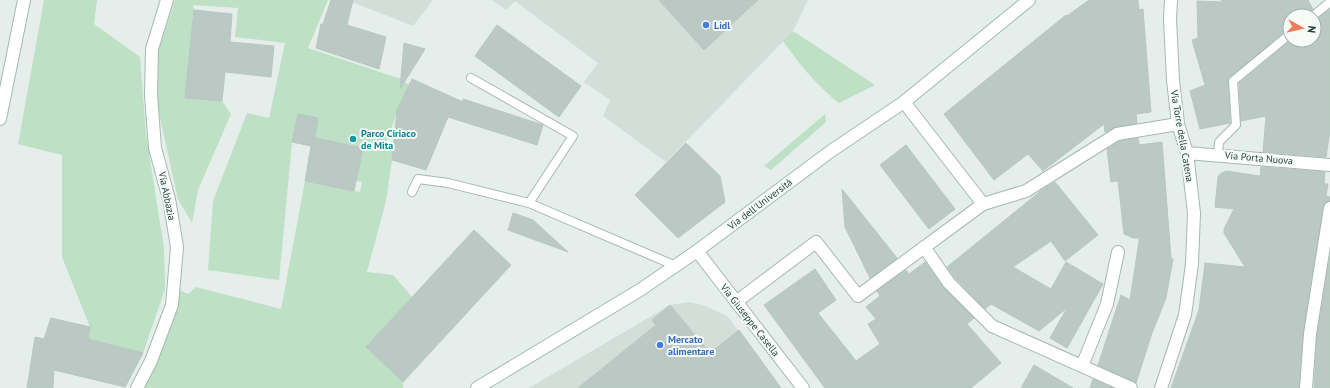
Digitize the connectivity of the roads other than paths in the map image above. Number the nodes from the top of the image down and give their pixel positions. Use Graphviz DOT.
graph roads {
  1 [pos="24,0"];
  2 [pos="167,0"];
  3 [pos="1029,0"];
  4 [pos="1171,0"];
  5 [pos="1330,2"];
  6 [pos="1322,9"];
  7 [pos="1282,41"];
  8 [pos="471,78"];
  9 [pos="904,102"];
  10 [pos="0,119"];
  11 [pos="1178,124"];
  12 [pos="1187,153"];
  13 [pos="1218,155"];
  14 [pos="1330,165"];
  15 [pos="412,192"];
  16 [pos="529,203"];
  17 [pos="983,204"];
  18 [pos="1330,208"];
  19 [pos="924,247"];
  20 [pos="697,251"];
  21 [pos="1118,252"];
  22 [pos="676,266"];
  23 [pos="736,302"];
  24 [pos="1082,366"];
  25 [pos="137,388"];
  26 [pos="477,388"];
  27 [pos="803,388"];
  28 [pos="1131,388"];
  29 [pos="1160,388"];
  30 [pos="1306,388"];
  1 -- 10 [label="street"];
  2 -- 25 [label="street, Via Abbazia"];
  3 -- 9 [label="street, Via dell'Università"];
  4 -- 11 [label="street, Via Torre della Catena"];
  5 -- 6 [label="lane"];
  7 -- 13 [label="lane"];
  8 -- 16 [label="lane"];
  9 -- 17 [label="street"];
  9 -- 20 [label="street, Via dell'Università"];
  11 -- 12 [label="street, Via Torre della Catena"];
  11 -- 17 [label="street"];
  12 -- 13 [label="street, Via Porta Nuova"];
  12 -- 29 [label="street, Via Torre della Catena"];
  13 -- 14 [label="street, Via Porta Nuova"];
  15 -- 16 [label="lane"];
  16 -- 22 [label="lane"];
  17 -- 19 [label="street"];
  18 -- 30 [label="street"];
  19 -- 23 [label="street"];
  19 -- 24 [label="street"];
  20 -- 22 [label="street, Via dell'Università"];
  20 -- 23 [label="street, Via Giuseppe Casella"];
  21 -- 24 [label="street"];
  22 -- 26 [label="street, Via dell'Università"];
  23 -- 27 [label="street, Via Giuseppe Casella"];
  24 -- 28 [label="street"];
}
